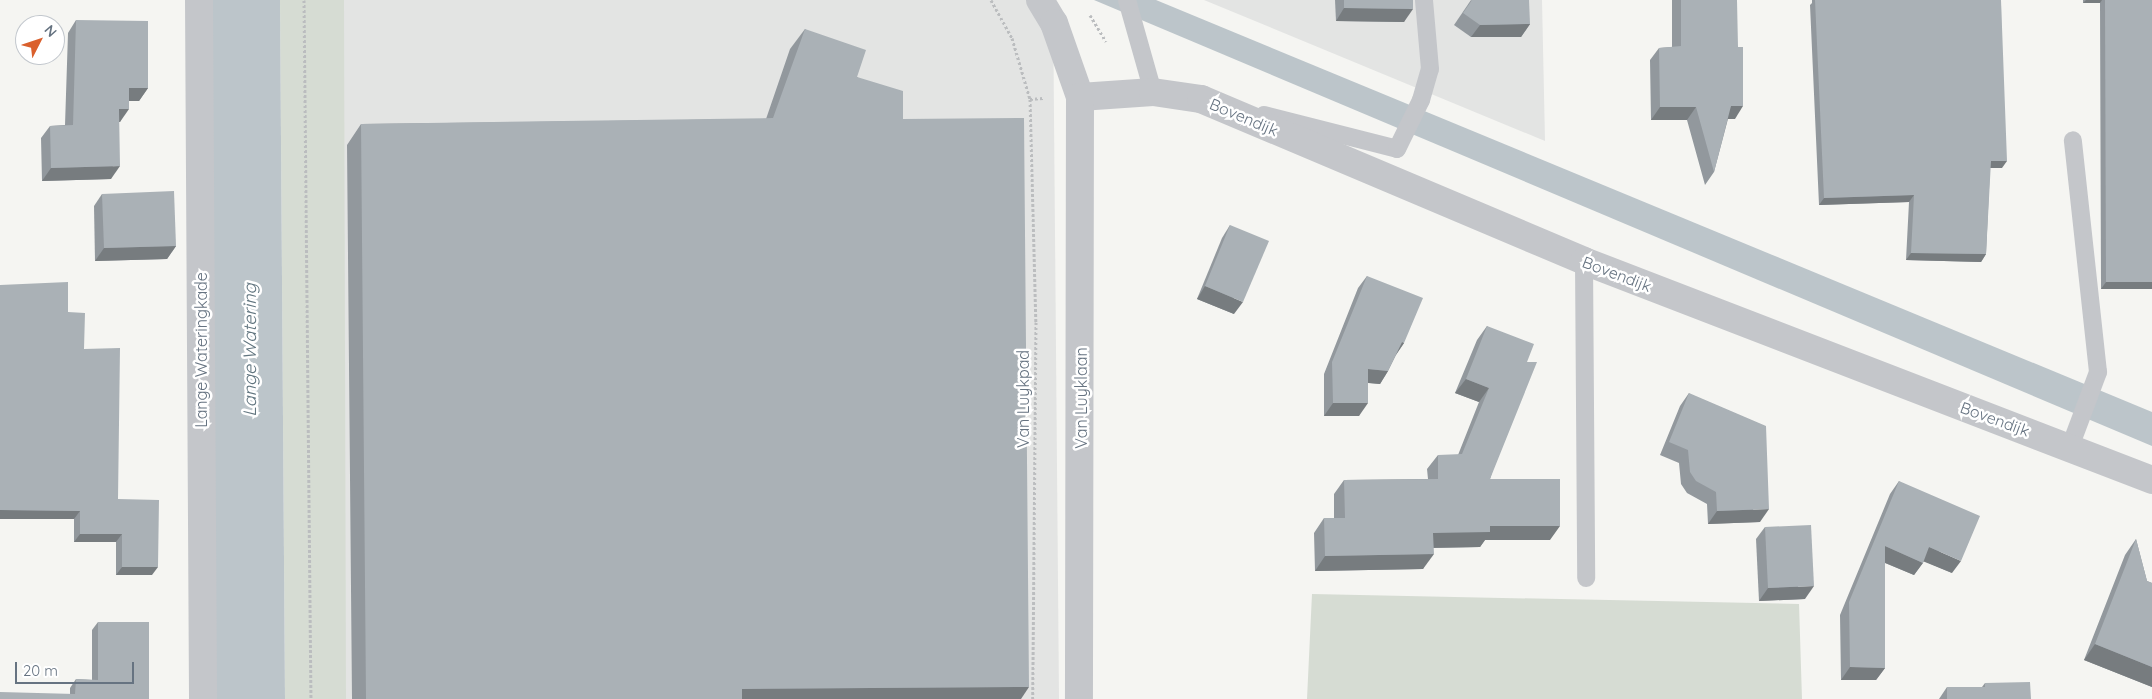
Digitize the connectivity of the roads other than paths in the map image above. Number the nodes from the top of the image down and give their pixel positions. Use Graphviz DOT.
graph roads {
  1 [pos="199,0"];
  2 [pos="1040,0"];
  3 [pos="1127,0"];
  4 [pos="1424,0"];
  5 [pos="1153,92"];
  6 [pos="1080,97"];
  7 [pos="1201,99"];
  8 [pos="2073,140"];
  9 [pos="1584,261"];
  10 [pos="2073,438"];
  11 [pos="2152,480"];
  12 [pos="1586,578"];
  13 [pos="203,699"];
  14 [pos="1079,699"];
  1 -- 13 [label="street, Lange Wateringkade"];
  2 -- 6 [label="street"];
  3 -- 5 [label="lane"];
  4 -- 7 [label="lane"];
  5 -- 6 [label="street, Bovendijk"];
  5 -- 7 [label="street, Bovendijk"];
  6 -- 14 [label="street, Van Luyklaan"];
  7 -- 9 [label="street, Bovendijk"];
  8 -- 10 [label="lane"];
  9 -- 10 [label="street, Bovendijk"];
  9 -- 12 [label="lane"];
  10 -- 11 [label="street, Bovendijk"];
}
